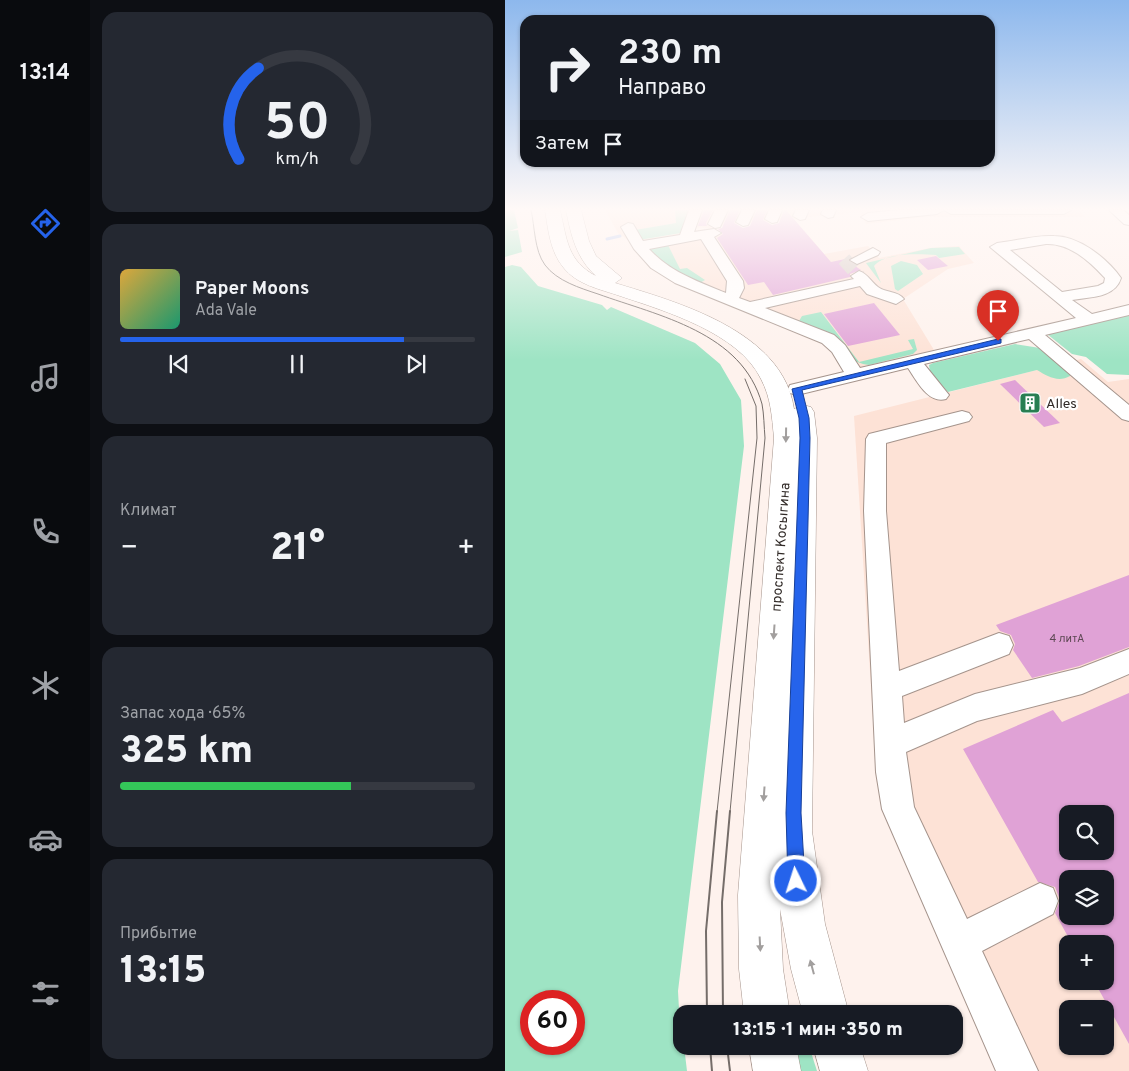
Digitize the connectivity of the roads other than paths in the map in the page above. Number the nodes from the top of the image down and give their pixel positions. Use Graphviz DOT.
graph roads {
  1 [pos="567,260"];
  2 [pos="589,260"];
  3 [pos="653,260"];
  4 [pos="725,260"];
  5 [pos="1012,260"];
  6 [pos="1094,260"];
  7 [pos="1059,297"];
  8 [pos="731,299"];
  9 [pos="896,299"];
  10 [pos="752,307"];
  11 [pos="1129,310"];
  12 [pos="1089,320"];
  13 [pos="1032,333"];
  14 [pos="912,362"];
  15 [pos="855,375"];
  16 [pos="797,389"];
  17 [pos="939,395"];
  18 [pos="1129,415"];
  19 [pos="962,417"];
  20 [pos="999,645"];
  21 [pos="1128,661"];
  22 [pos="887,689"];
  23 [pos="890,744"];
  24 [pos="1041,902"];
  25 [pos="960,943"];
  26 [pos="766,1005"];
  27 [pos="823,1005"];
  28 [pos="774,1055"];
  29 [pos="839,1055"];
  30 [pos="777,1071"];
  31 [pos="844,1071"];
  32 [pos="1017,1071"];
  1 -- 26 [label="main road, проспект Косыгина, one-way"];
  2 -- 16 [label="main road, проспект Косыгина"];
  3 -- 8 [label="street"];
  4 -- 8 [label="street"];
  5 -- 7 [label="street"];
  6 -- 7 [label="street"];
  7 -- 12 [label="street"];
  8 -- 10 [label="street"];
  9 -- 10 [label="street"];
  10 -- 15 [label="street"];
  11 -- 12 [label="street"];
  12 -- 13 [label="street"];
  13 -- 14 [label="street"];
  13 -- 18 [label="street"];
  14 -- 15 [label="street"];
  14 -- 17 [label="street"];
  15 -- 16 [label="street"];
  27 -- 16 [label="main road, проспект Косыгина, one-way"];
  19 -- 22 [label="street"];
  20 -- 22 [label="street"];
  21 -- 23 [label="street"];
  22 -- 23 [label="street"];
  23 -- 25 [label="street"];
  24 -- 25 [label="street"];
  25 -- 32 [label="street"];
  28 -- 30 [label="main road"];
  29 -- 31 [label="main road"];
}
